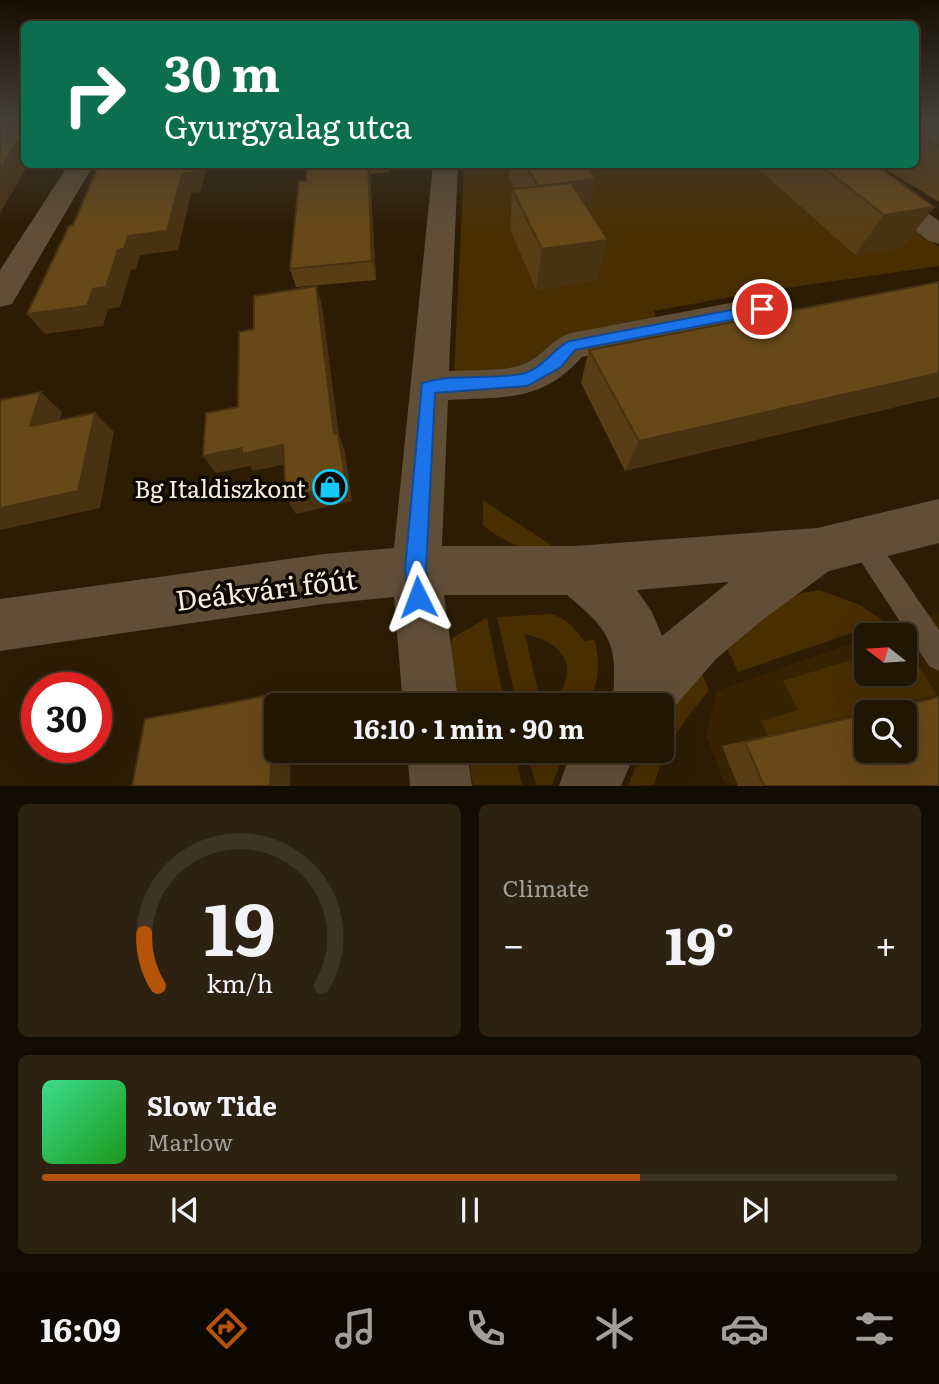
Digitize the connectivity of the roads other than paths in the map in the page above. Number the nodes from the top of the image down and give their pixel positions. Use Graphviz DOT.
graph roads {
  1 [pos="80,168"];
  2 [pos="446,168"];
  3 [pos="849,168"];
  4 [pos="939,235"];
  5 [pos="0,296"];
  6 [pos="762,309"];
  7 [pos="428,387"];
  8 [pos="939,521"];
  9 [pos="840,546"];
  10 [pos="416,570"];
  11 [pos="576,571"];
  12 [pos="0,625"];
  13 [pos="939,656"];
  14 [pos="430,693"];
  15 [pos="639,693"];
  16 [pos="649,693"];
  17 [pos="439,763"];
  18 [pos="597,763"];
  19 [pos="442,786"];
  20 [pos="590,786"];
  1 -- 5 [label="street"];
  2 -- 7 [label="street"];
  3 -- 4 [label="street"];
  6 -- 7 [label="street"];
  7 -- 10 [label="street"];
  8 -- 9 [label="street, Deákvári főút"];
  9 -- 11 [label="street, Deákvári főút"];
  9 -- 13 [label="lane"];
  9 -- 16 [label="street, Deákvári főút"];
  10 -- 11 [label="street, Deákvári főút"];
  10 -- 12 [label="street, Deákvári főút"];
  10 -- 14 [label="street"];
  11 -- 15 [label="street, Deákvári főút"];
  17 -- 19 [label="street"];
  18 -- 20 [label="street"];
}
